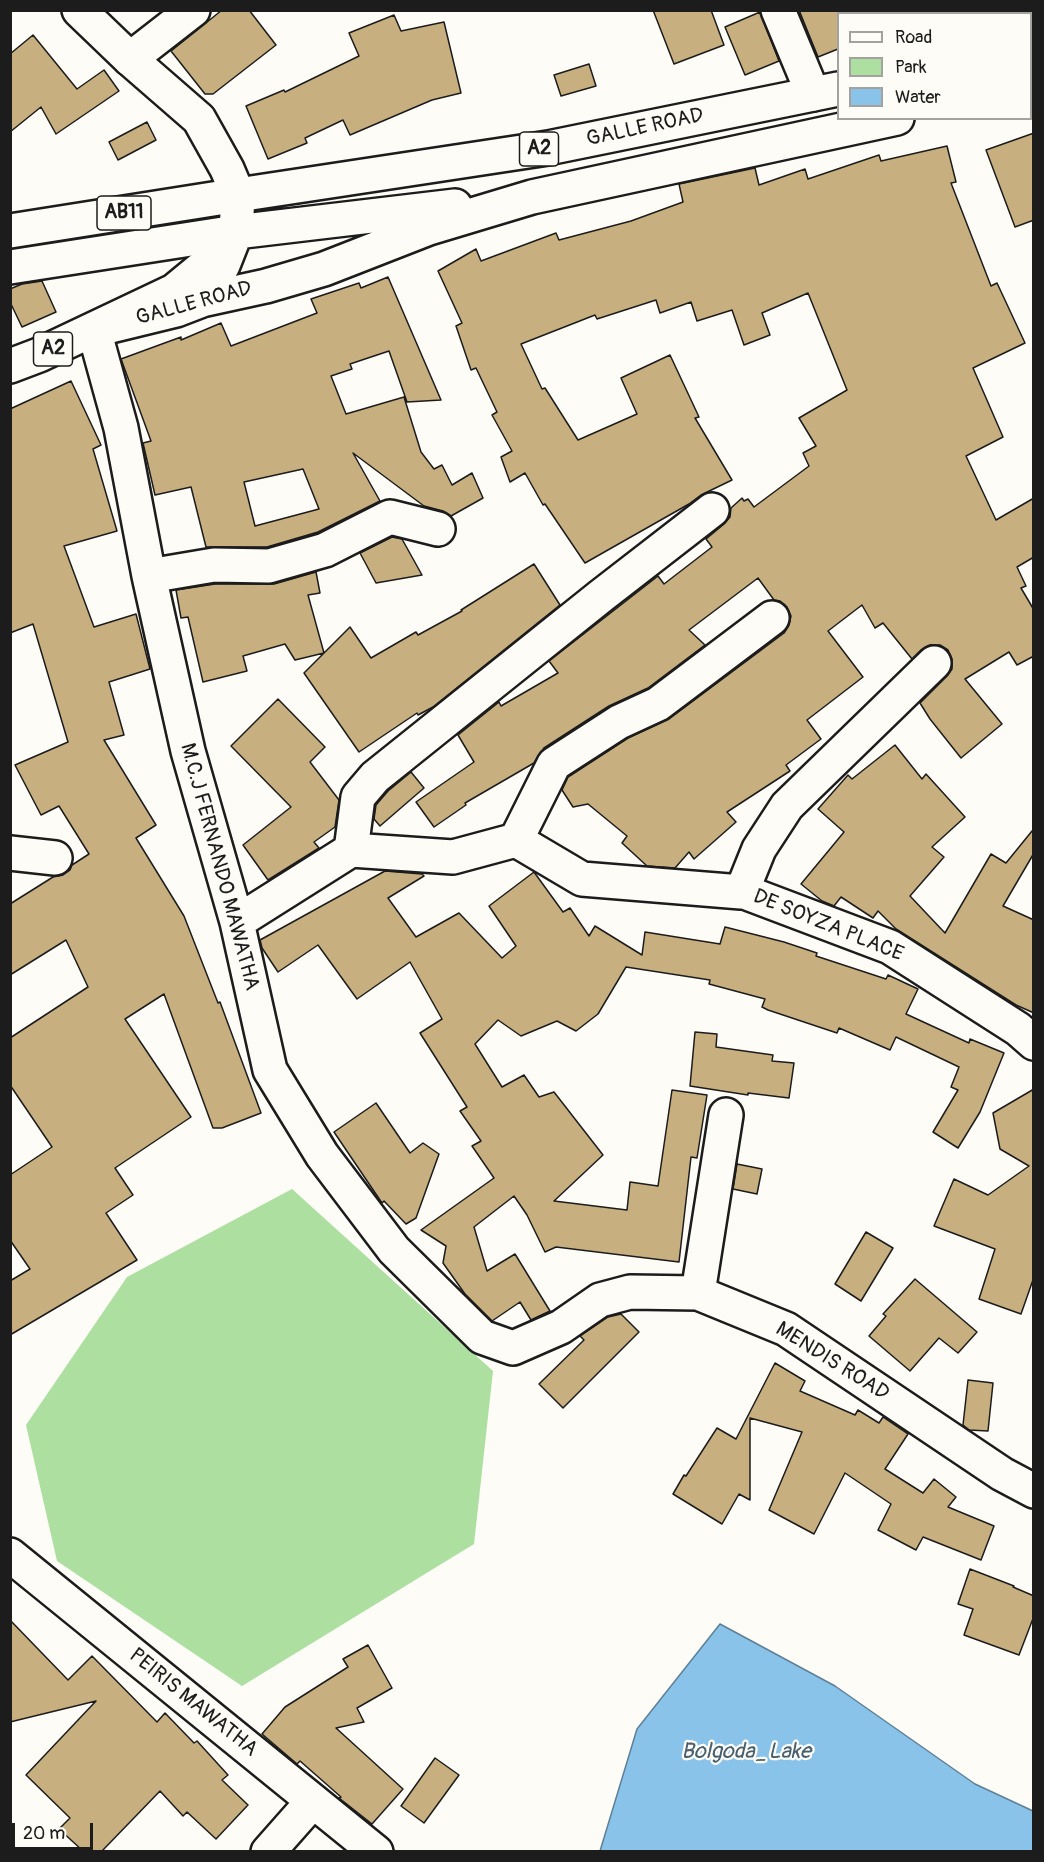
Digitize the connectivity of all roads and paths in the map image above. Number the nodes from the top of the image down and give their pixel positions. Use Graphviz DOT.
graph roads {
  1 [pos="79,10"];
  2 [pos="192,10"];
  3 [pos="778,10"];
  4 [pos="130,59"];
  5 [pos="826,91"];
  6 [pos="888,120"];
  7 [pos="238,195"];
  8 [pos="532,196"];
  9 [pos="10,231"];
  10 [pos="236,232"];
  11 [pos="10,267"];
  12 [pos="202,300"];
  13 [pos="94,330"];
  14 [pos="10,366"];
  15 [pos="712,510"];
  16 [pos="438,530"];
  17 [pos="149,576"];
  18 [pos="771,618"];
  19 [pos="934,663"];
  20 [pos="516,840"];
  21 [pos="351,850"];
  22 [pos="10,853"];
  23 [pos="55,858"];
  24 [pos="742,891"];
  25 [pos="237,922"];
  26 [pos="1034,1043"];
  27 [pos="726,1115"];
  28 [pos="698,1293"];
  29 [pos="482,1337"];
  30 [pos="1034,1491"];
  31 [pos="10,1555"];
  32 [pos="314,1801"];
  33 [pos="268,1851"];
  34 [pos="376,1851"];
  1 -- 4 [label="main road"];
  2 -- 4 [label="main road"];
  3 -- 5 [label="main road"];
  4 -- 7 [label="main road"];
  5 -- 7 [label="main road, GALLE ROAD / A2"];
  6 -- 8 [label="main road, GALLE ROAD / A2"];
  7 -- 9 [label="main road, AB11"];
  7 -- 10 [label="main road"];
  8 -- 10 [label="main road, GALLE ROAD / A2"];
  8 -- 12 [label="main road, GALLE ROAD / A2"];
  10 -- 11 [label="main road, AB11"];
  10 -- 12 [label="main road"];
  10 -- 13 [label="main road, GALLE ROAD / A2"];
  12 -- 13 [label="main road, GALLE ROAD / A2"];
  13 -- 14 [label="main road, GALLE ROAD / A2"];
  13 -- 17 [label="main road, M.C.J FERNANDO MAWATHA"];
  15 -- 21 [label="main road"];
  16 -- 17 [label="main road"];
  17 -- 25 [label="main road, M.C.J FERNANDO MAWATHA"];
  18 -- 20 [label="main road"];
  19 -- 24 [label="main road"];
  20 -- 21 [label="main road"];
  20 -- 24 [label="main road, DE SOYZA PLACE"];
  21 -- 25 [label="main road"];
  22 -- 23 [label="main road"];
  24 -- 26 [label="main road, DE SOYZA PLACE"];
  25 -- 29 [label="main road, M.C.J FERNANDO MAWATHA"];
  27 -- 28 [label="main road"];
  28 -- 29 [label="main road, MENDIS ROAD"];
  28 -- 30 [label="main road, MENDIS ROAD"];
  31 -- 32 [label="main road, PEIRIS MAWATHA"];
  32 -- 33 [label="main road"];
  32 -- 34 [label="main road, PEIRIS MAWATHA"];
}
